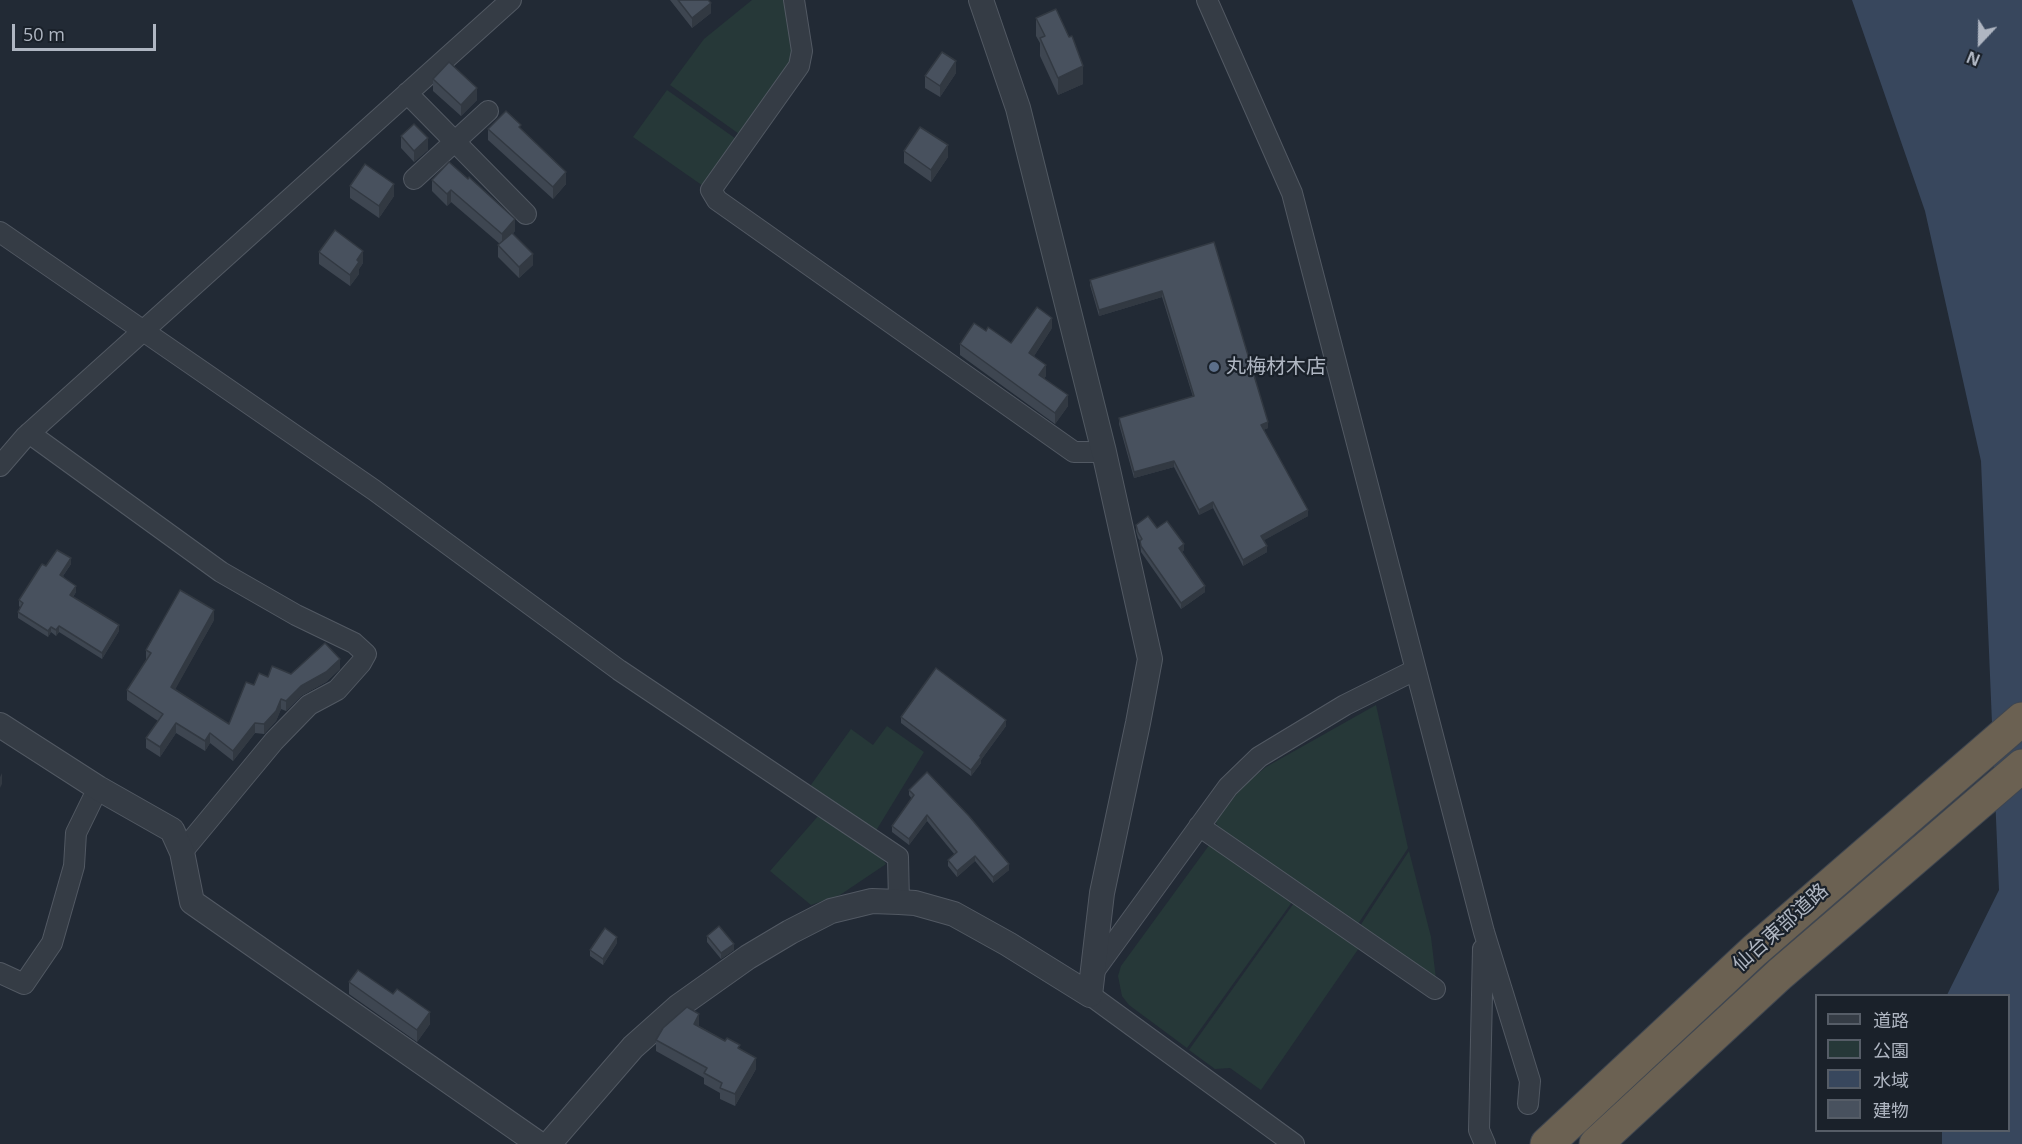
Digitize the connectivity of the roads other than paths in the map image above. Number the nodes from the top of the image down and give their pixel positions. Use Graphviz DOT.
graph roads {
  1 [pos="511,0"];
  2 [pos="794,0"];
  3 [pos="981,0"];
  4 [pos="1207,0"];
  5 [pos="407,93"];
  6 [pos="488,111"];
  7 [pos="454,141"];
  8 [pos="414,179"];
  9 [pos="526,214"];
  10 [pos="0,232"];
  11 [pos="142,331"];
  12 [pos="28,433"];
  13 [pos="1104,452"];
  14 [pos="0,466"];
  15 [pos="1415,670"];
  16 [pos="2022,719"];
  17 [pos="0,725"];
  18 [pos="2022,766"];
  19 [pos="98,788"];
  20 [pos="1199,826"];
  21 [pos="182,852"];
  22 [pos="899,902"];
  23 [pos="1484,932"];
  24 [pos="0,973"];
  25 [pos="1091,984"];
  26 [pos="1435,989"];
  27 [pos="1528,1104"];
  28 [pos="1477,1139"];
  29 [pos="1549,1142"];
  30 [pos="539,1144"];
  31 [pos="549,1144"];
  32 [pos="1294,1144"];
  33 [pos="1596,1144"];
  1 -- 5 [label="street"];
  2 -- 13 [label="street"];
  3 -- 13 [label="street"];
  4 -- 15 [label="street"];
  5 -- 7 [label="street"];
  5 -- 11 [label="street"];
  6 -- 7 [label="street"];
  7 -- 8 [label="street"];
  7 -- 9 [label="street"];
  10 -- 11 [label="street"];
  11 -- 12 [label="street"];
  11 -- 22 [label="street"];
  12 -- 14 [label="street"];
  12 -- 21 [label="street"];
  13 -- 25 [label="street"];
  15 -- 20 [label="street"];
  15 -- 23 [label="street"];
  16 -- 29 [label="highway, 仙台東部道路"];
  17 -- 19 [label="street"];
  18 -- 33 [label="highway, 仙台東部道路"];
  19 -- 21 [label="street"];
  19 -- 24 [label="street"];
  20 -- 25 [label="street"];
  20 -- 26 [label="street"];
  21 -- 30 [label="street"];
  22 -- 25 [label="street"];
  22 -- 31 [label="street"];
  23 -- 27 [label="street"];
  23 -- 28 [label="street"];
  25 -- 32 [label="street"];
}
